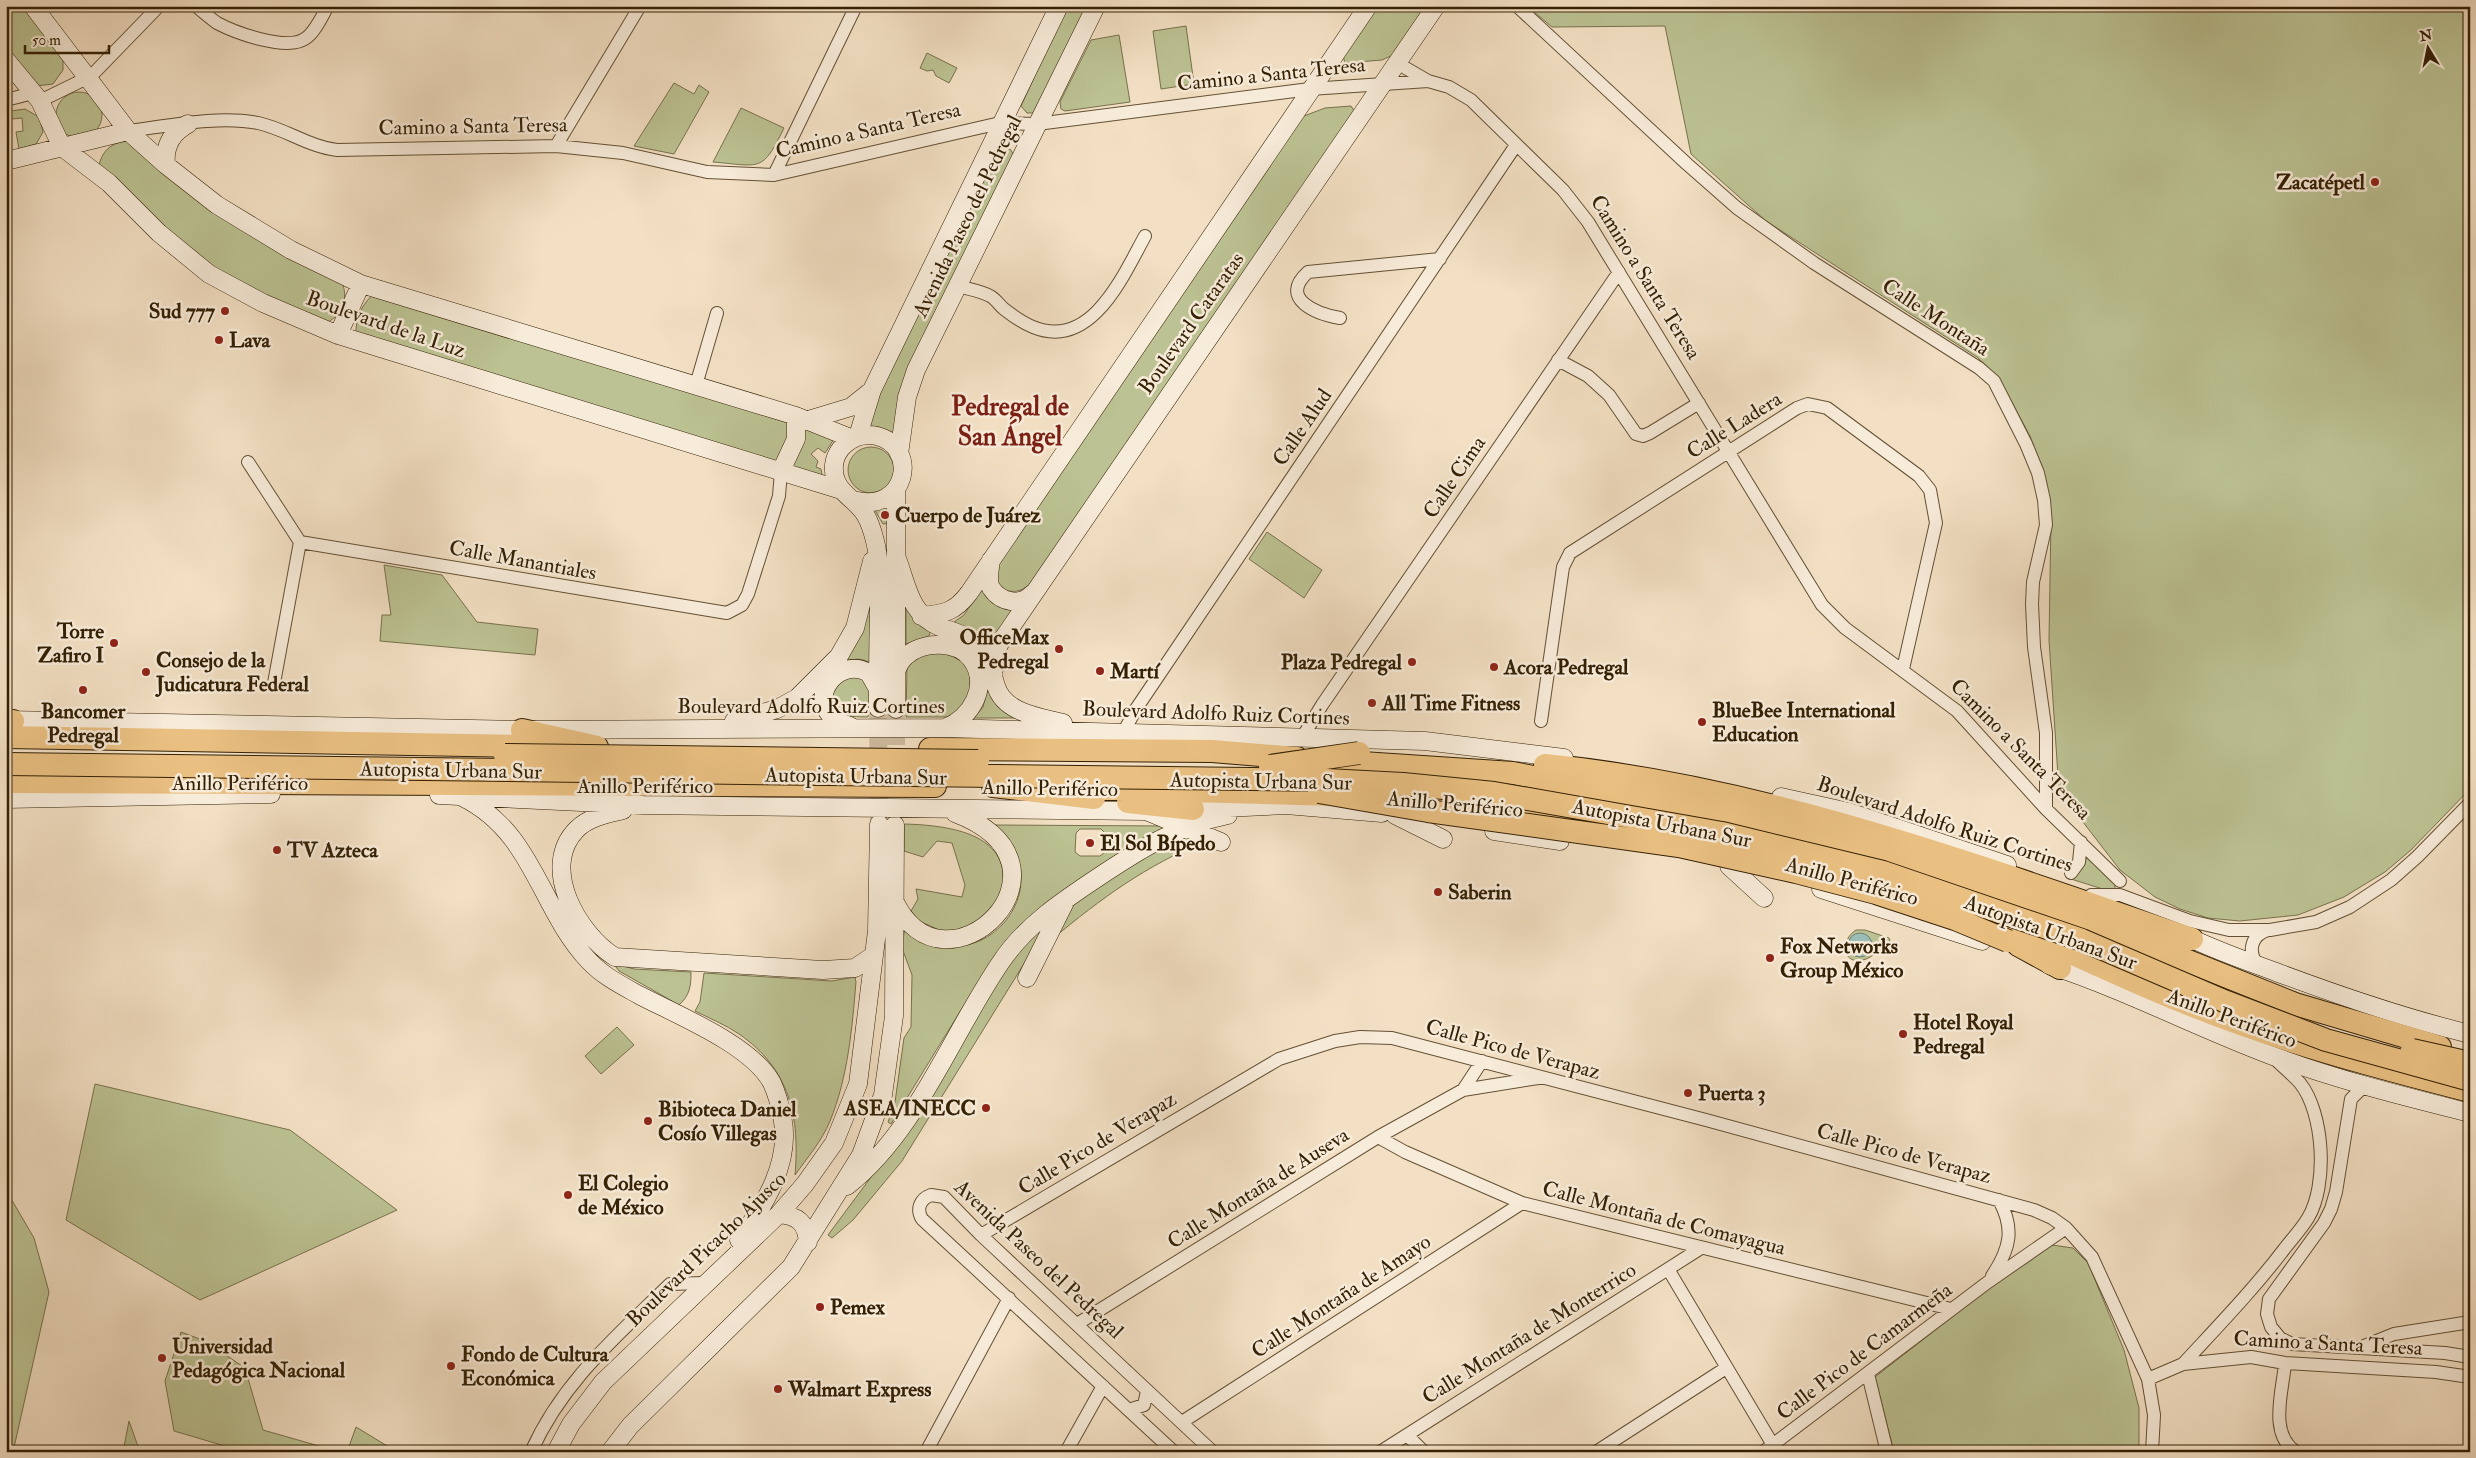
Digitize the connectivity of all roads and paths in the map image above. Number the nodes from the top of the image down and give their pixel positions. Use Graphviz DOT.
graph roads {
  1 [pos="33,6"];
  2 [pos="159,6"];
  3 [pos="196,6"];
  4 [pos="328,6"];
  5 [pos="640,6"];
  6 [pos="856,6"];
  7 [pos="1059,6"];
  8 [pos="1096,6"];
  9 [pos="1368,6"];
  10 [pos="1436,6"];
  11 [pos="1517,6"];
  12 [pos="6,60"];
  13 [pos="1397,63"];
  14 [pos="87,78"];
  15 [pos="1428,81"];
  16 [pos="1383,84"];
  17 [pos="1310,89"];
  18 [pos="36,97"];
  19 [pos="6,100"];
  20 [pos="1000,123"];
  21 [pos="188,124"];
  22 [pos="1038,124"];
  23 [pos="128,131"];
  24 [pos="1516,145"];
  25 [pos="556,146"];
  26 [pos="62,147"];
  27 [pos="6,161"];
  28 [pos="166,165"];
  29 [pos="774,175"];
  30 [pos="1145,236"];
  31 [pos="1440,259"];
  32 [pos="1619,272"];
  33 [pos="361,284"];
  34 [pos="958,286"];
  35 [pos="717,313"];
  36 [pos="1340,318"];
  37 [pos="338,335"];
  38 [pos="1558,360"];
  39 [pos="696,386"];
  40 [pos="872,390"];
  41 [pos="1699,403"];
  42 [pos="802,418"];
  43 [pos="855,438"];
  44 [pos="1728,453"];
  45 [pos="899,454"];
  46 [pos="248,462"];
  47 [pos="782,471"];
  48 [pos="896,489"];
  49 [pos="847,495"];
  50 [pos="300,542"];
  51 [pos="875,543"];
  52 [pos="896,556"];
  53 [pos="991,560"];
  54 [pos="1036,590"];
  55 [pos="921,616"];
  56 [pos="1903,669"];
  57 [pos="994,670"];
  58 [pos="896,672"];
  59 [pos="274,683"];
  60 [pos="878,689"];
  61 [pos="878,708"];
  62 [pos="896,709"];
  63 [pos="1541,721"];
  64 [pos="8,725"];
  65 [pos="304,726"];
  66 [pos="706,727"];
  67 [pos="944,728"];
  68 [pos="865,729"];
  69 [pos="522,730"];
  70 [pos="1095,732"];
  71 [pos="1123,733"];
  72 [pos="1302,738"];
  73 [pos="240,742"];
  74 [pos="597,747"];
  75 [pos="6,752"];
  76 [pos="6,764"];
  77 [pos="1262,773"];
  78 [pos="6,782"];
  79 [pos="591,786"];
  80 [pos="993,786"];
  81 [pos="457,795"];
  82 [pos="507,797"];
  83 [pos="6,799"];
  84 [pos="2470,803"];
  85 [pos="643,805"];
  86 [pos="943,809"];
  87 [pos="2046,810"];
  88 [pos="1396,815"];
  89 [pos="1189,818"];
  90 [pos="1541,838"];
  91 [pos="1443,839"];
  92 [pos="1221,842"];
  93 [pos="2081,842"];
  94 [pos="1565,854"];
  95 [pos="1729,866"];
  96 [pos="2071,873"];
  97 [pos="2120,881"];
  98 [pos="1801,882"];
  99 [pos="2091,895"];
  100 [pos="1068,897"];
  101 [pos="1764,898"];
  102 [pos="894,900"];
  103 [pos="1970,913"];
  104 [pos="2270,930"];
  105 [pos="2192,939"];
  106 [pos="874,955"];
  107 [pos="2258,965"];
  108 [pos="2060,968"];
  109 [pos="1027,978"];
  110 [pos="2470,1034"];
  111 [pos="2470,1054"];
  112 [pos="2272,1056"];
  113 [pos="1482,1061"];
  114 [pos="2470,1063"];
  115 [pos="1542,1077"];
  116 [pos="2470,1080"];
  117 [pos="1463,1090"];
  118 [pos="2375,1090"];
  119 [pos="2470,1091"];
  120 [pos="2470,1113"];
  121 [pos="1378,1137"];
  122 [pos="839,1192"];
  123 [pos="1999,1200"];
  124 [pos="1522,1203"];
  125 [pos="779,1214"];
  126 [pos="2066,1228"];
  127 [pos="982,1235"];
  128 [pos="808,1242"];
  129 [pos="1701,1248"];
  130 [pos="2274,1263"];
  131 [pos="1668,1269"];
  132 [pos="2287,1277"];
  133 [pos="708,1279"];
  134 [pos="1988,1282"];
  135 [pos="1009,1298"];
  136 [pos="1951,1309"];
  137 [pos="2470,1322"];
  138 [pos="1077,1324"];
  139 [pos="2359,1347"];
  140 [pos="2470,1357"];
  141 [pos="2285,1363"];
  142 [pos="2183,1364"];
  143 [pos="1726,1368"];
  144 [pos="1868,1374"];
  145 [pos="2470,1377"];
  146 [pos="2148,1379"];
  147 [pos="1103,1386"];
  148 [pos="1147,1391"];
  149 [pos="1163,1404"];
  150 [pos="1129,1410"];
  151 [pos="1182,1422"];
  152 [pos="1146,1425"];
  153 [pos="1407,1435"];
  154 [pos="1768,1448"];
  155 [pos="531,1452"];
  156 [pos="556,1452"];
  157 [pos="610,1452"];
  158 [pos="926,1452"];
  159 [pos="1066,1452"];
  160 [pos="1174,1452"];
  161 [pos="1213,1452"];
  162 [pos="1380,1452"];
  163 [pos="1424,1452"];
  164 [pos="1596,1452"];
  165 [pos="1887,1452"];
  166 [pos="2152,1452"];
  167 [pos="2296,1452"];
  1 -- 14 [label="main road, Boulevard de la Luz"];
  2 -- 14 [label="street"];
  3 -- 4 [label="street"];
  5 -- 25 [label="street"];
  6 -- 29 [label="street"];
  7 -- 20 [label="main road, Avenida Paseo del Pedregal"];
  8 -- 22 [label="main road, Avenida Paseo del Pedregal"];
  9 -- 17 [label="main road, Boulevard Cataratas"];
  10 -- 13 [label="main road, Boulevard Cataratas"];
  11 -- 87 [label="street, Calle Montaña"];
  12 -- 18 [label="main road, Boulevard de la Luz"];
  13 -- 15 [label="street"];
  13 -- 16 [label="main road, Boulevard Cataratas"];
  14 -- 18 [label="street"];
  14 -- 23 [label="main road, Boulevard de la Luz"];
  15 -- 16 [label="street, Camino a Santa Teresa"];
  15 -- 24 [label="street, Camino a Santa Teresa"];
  16 -- 17 [label="street, Camino a Santa Teresa"];
  16 -- 54 [label="main road, Boulevard Cataratas"];
  17 -- 22 [label="street, Camino a Santa Teresa"];
  17 -- 53 [label="main road, Boulevard Cataratas"];
  18 -- 19 [label="street"];
  18 -- 26 [label="main road, Boulevard de la Luz"];
  20 -- 22 [label="street, Camino a Santa Teresa"];
  20 -- 29 [label="street, Camino a Santa Teresa"];
  20 -- 40 [label="main road, Avenida Paseo del Pedregal"];
  21 -- 23 [label="street, Camino a Santa Teresa"];
  21 -- 25 [label="street, Camino a Santa Teresa"];
  21 -- 28 [label="main road"];
  22 -- 34 [label="main road, Avenida Paseo del Pedregal"];
  23 -- 26 [label="main road, Camino a Santa Teresa"];
  23 -- 28 [label="main road, Boulevard de la Luz"];
  24 -- 31 [label="street, Calle Alud"];
  24 -- 32 [label="street, Camino a Santa Teresa"];
  25 -- 29 [label="street, Camino a Santa Teresa"];
  26 -- 27 [label="main road, Camino a Santa Teresa"];
  26 -- 37 [label="main road, Boulevard de la Luz"];
  28 -- 33 [label="main road, Boulevard de la Luz"];
  30 -- 34 [label="street"];
  31 -- 36 [label="street"];
  31 -- 71 [label="street, Calle Alud"];
  32 -- 38 [label="street, Calle Cima"];
  32 -- 41 [label="street, Camino a Santa Teresa"];
  33 -- 37 [label="main road"];
  33 -- 39 [label="main road, Boulevard de la Luz"];
  34 -- 45 [label="main road, Avenida Paseo del Pedregal"];
  35 -- 39 [label="street"];
  37 -- 47 [label="main road, Boulevard de la Luz"];
  38 -- 41 [label="street"];
  38 -- 72 [label="street, Calle Cima"];
  39 -- 42 [label="main road, Boulevard de la Luz"];
  40 -- 42 [label="main road"];
  40 -- 43 [label="main road, Avenida Paseo del Pedregal"];
  41 -- 44 [label="street, Camino a Santa Teresa"];
  42 -- 43 [label="main road, Boulevard de la Luz"];
  42 -- 47 [label="main road"];
  43 -- 45 [label="main road"];
  43 -- 49 [label="main road"];
  44 -- 56 [label="street, Camino a Santa Teresa"];
  44 -- 56 [label="street, Calle Ladera"];
  44 -- 63 [label="street, Calle Ladera"];
  45 -- 48 [label="main road"];
  46 -- 50 [label="street"];
  47 -- 49 [label="main road, Boulevard de la Luz"];
  47 -- 50 [label="street, Calle Manantiales"];
  48 -- 49 [label="main road"];
  48 -- 52 [label="main road"];
  49 -- 51 [label="main road"];
  50 -- 59 [label="street"];
  51 -- 60 [label="main road"];
  51 -- 66 [label="main road"];
  52 -- 55 [label="main road"];
  52 -- 58 [label="main road"];
  53 -- 54 [label="main road"];
  53 -- 55 [label="main road, Boulevard Cataratas"];
  54 -- 57 [label="main road, Boulevard Cataratas"];
  55 -- 57 [label="main road"];
  56 -- 87 [label="street, Camino a Santa Teresa"];
  57 -- 70 [label="main road"];
  58 -- 62 [label="main road"];
  58 -- 67 [label="main road"];
  60 -- 61 [label="main road"];
  60 -- 68 [label="main road"];
  64 -- 65 [label="main road, Boulevard Adolfo Ruiz Cortines"];
  64 -- 73 [label="highway, Anillo Periférico"];
  65 -- 69 [label="main road, Boulevard Adolfo Ruiz Cortines"];
  65 -- 73 [label="highway"];
  66 -- 68 [label="main road, Boulevard Adolfo Ruiz Cortines"];
  66 -- 69 [label="main road, Boulevard Adolfo Ruiz Cortines"];
  67 -- 68 [label="main road, Boulevard Adolfo Ruiz Cortines"];
  67 -- 70 [label="main road, Boulevard Adolfo Ruiz Cortines"];
  69 -- 74 [label="highway"];
  70 -- 71 [label="main road, Boulevard Adolfo Ruiz Cortines"];
  71 -- 72 [label="main road, Boulevard Adolfo Ruiz Cortines"];
  72 -- 99 [label="main road, Boulevard Adolfo Ruiz Cortines"];
  73 -- 74 [label="highway, Anillo Periférico"];
  74 -- 111 [label="highway, Anillo Periférico"];
  75 -- 77 [label="highway, Autopista Urbana Sur, bridge"];
  76 -- 77 [label="highway, Autopista Urbana Sur, bridge"];
  77 -- 105 [label="highway, bridge"];
  77 -- 108 [label="highway, bridge"];
  77 -- 114 [label="highway, Autopista Urbana Sur, bridge"];
  77 -- 116 [label="highway, Autopista Urbana Sur, bridge"];
  78 -- 79 [label="highway, Anillo Periférico"];
  79 -- 80 [label="highway, Anillo Periférico"];
  79 -- 82 [label="highway"];
  80 -- 89 [label="highway"];
  80 -- 103 [label="highway, Anillo Periférico"];
  81 -- 82 [label="main road"];
  81 -- 83 [label="main road"];
  81 -- 133 [label="main road"];
  82 -- 85 [label="main road"];
  84 -- 104 [label="street"];
  85 -- 86 [label="main road"];
  85 -- 106 [label="main road"];
  86 -- 89 [label="main road"];
  86 -- 102 [label="main road"];
  87 -- 93 [label="street, Camino a Santa Teresa"];
  88 -- 89 [label="main road"];
  88 -- 90 [label="main road"];
  88 -- 91 [label="main road"];
  89 -- 92 [label="main road"];
  89 -- 100 [label="main road"];
  90 -- 94 [label="main road"];
  90 -- 95 [label="main road"];
  93 -- 96 [label="street"];
  93 -- 97 [label="street, Camino a Santa Teresa"];
  95 -- 98 [label="main road"];
  95 -- 101 [label="main road"];
  98 -- 103 [label="highway"];
  98 -- 108 [label="main road"];
  99 -- 104 [label="street"];
  99 -- 105 [label="main road, Boulevard Adolfo Ruiz Cortines"];
  100 -- 109 [label="main road"];
  100 -- 122 [label="main road"];
  102 -- 106 [label="main road, Boulevard Picacho Ajusco"];
  102 -- 122 [label="main road, Boulevard Picacho Ajusco"];
  103 -- 119 [label="highway, Anillo Periférico"];
  104 -- 107 [label="street"];
  105 -- 107 [label="main road, Boulevard Adolfo Ruiz Cortines"];
  106 -- 125 [label="main road, Boulevard Picacho Ajusco"];
  107 -- 110 [label="main road, Boulevard Adolfo Ruiz Cortines"];
  108 -- 112 [label="main road"];
  112 -- 118 [label="main road"];
  112 -- 130 [label="street, Camino a Santa Teresa"];
  113 -- 115 [label="street, Calle Pico de Verapaz"];
  113 -- 117 [label="street, Calle Montaña de Auseva"];
  113 -- 127 [label="street, Calle Pico de Verapaz"];
  115 -- 117 [label="street, Calle Montaña de Auseva"];
  115 -- 123 [label="street, Calle Pico de Verapaz"];
  117 -- 121 [label="street, Calle Montaña de Auseva"];
  118 -- 120 [label="main road"];
  118 -- 132 [label="street, Camino a Santa Teresa"];
  121 -- 124 [label="street, Calle Montaña de Comayagua"];
  121 -- 138 [label="street, Calle Montaña de Auseva"];
  122 -- 128 [label="main road, Boulevard Picacho Ajusco"];
  123 -- 126 [label="street, Calle Pico de Verapaz"];
  123 -- 134 [label="street, Calle Pico de Camarmeña"];
  124 -- 129 [label="street, Calle Montaña de Comayagua"];
  124 -- 151 [label="street, Calle Montaña de Amayo"];
  125 -- 128 [label="main road"];
  125 -- 133 [label="main road, Boulevard Picacho Ajusco"];
  126 -- 134 [label="street, Calle Pico de Camarmeña"];
  126 -- 146 [label="street, Calle Pico de Verapaz"];
  127 -- 135 [label="street, Avenida Paseo del Pedregal"];
  127 -- 138 [label="street, Avenida Paseo del Pedregal"];
  128 -- 157 [label="main road, Boulevard Picacho Ajusco"];
  129 -- 131 [label="street, Calle Montaña de Monterrico"];
  129 -- 136 [label="street, Calle Montaña de Comayagua"];
  130 -- 132 [label="street"];
  130 -- 142 [label="street, Camino a Santa Teresa"];
  131 -- 143 [label="street"];
  131 -- 153 [label="street, Calle Montaña de Monterrico"];
  132 -- 139 [label="street, Camino a Santa Teresa"];
  133 -- 155 [label="street"];
  133 -- 156 [label="main road, Boulevard Picacho Ajusco"];
  134 -- 136 [label="street, Calle Pico de Camarmeña"];
  135 -- 147 [label="street, Avenida Paseo del Pedregal"];
  135 -- 158 [label="street"];
  136 -- 144 [label="street, Calle Pico de Camarmeña"];
  137 -- 139 [label="street"];
  138 -- 148 [label="street, Avenida Paseo del Pedregal"];
  139 -- 140 [label="street, Camino a Santa Teresa"];
  141 -- 142 [label="street, Camino a Santa Teresa"];
  141 -- 145 [label="street, Camino a Santa Teresa"];
  141 -- 167 [label="street"];
  142 -- 146 [label="street, Camino a Santa Teresa"];
  143 -- 154 [label="street"];
  143 -- 164 [label="street"];
  144 -- 154 [label="street, Calle Pico de Camarmeña"];
  144 -- 165 [label="street"];
  146 -- 166 [label="street, Calle Pico de Verapaz"];
  147 -- 150 [label="street, Avenida Paseo del Pedregal"];
  147 -- 159 [label="street"];
  148 -- 149 [label="street, Avenida Paseo del Pedregal"];
  148 -- 150 [label="street"];
  149 -- 151 [label="street, Avenida Paseo del Pedregal"];
  149 -- 152 [label="street"];
  150 -- 152 [label="street, Avenida Paseo del Pedregal"];
  151 -- 161 [label="street, Avenida Paseo del Pedregal"];
  152 -- 160 [label="street, Avenida Paseo del Pedregal"];
  153 -- 162 [label="street, Calle Montaña de Monterrico"];
  153 -- 163 [label="street"];
}
